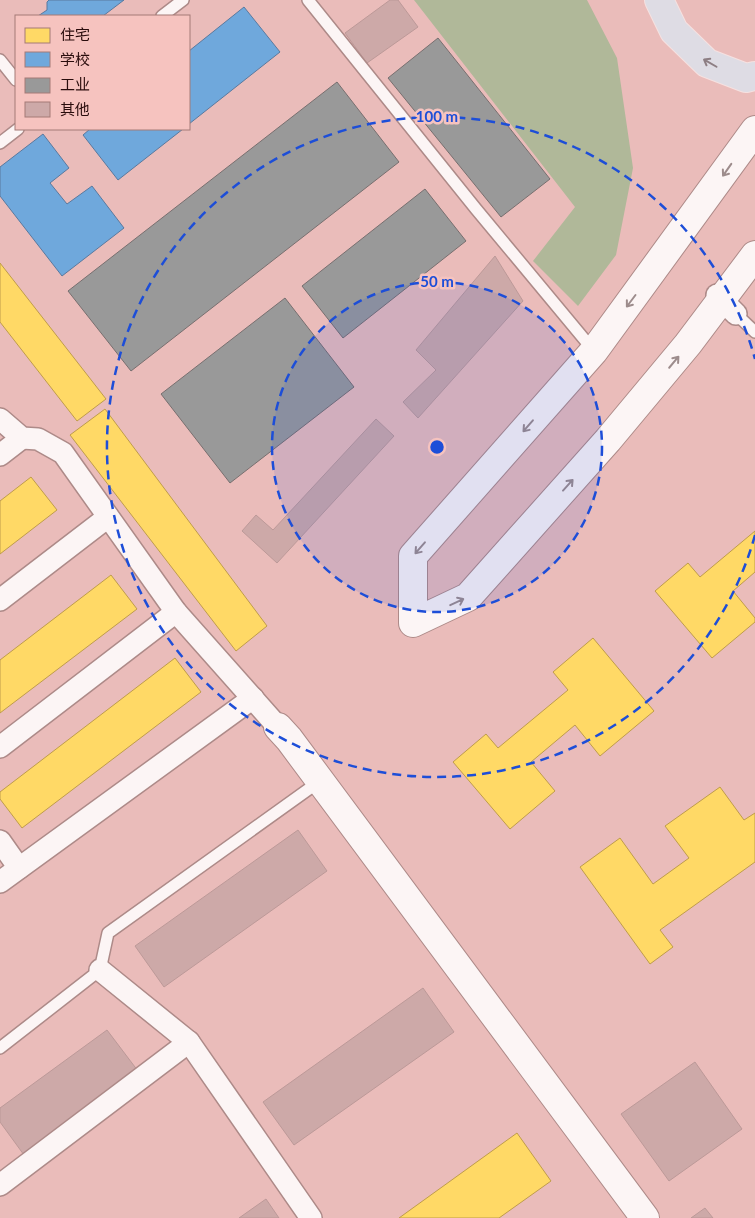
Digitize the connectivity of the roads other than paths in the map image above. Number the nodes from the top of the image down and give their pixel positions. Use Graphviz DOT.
graph roads {
  1 [pos="183,0"];
  2 [pos="308,0"];
  3 [pos="659,0"];
  4 [pos="163,15"];
  5 [pos="0,60"];
  6 [pos="755,76"];
  7 [pos="15,79"];
  8 [pos="17,130"];
  9 [pos="755,130"];
  10 [pos="0,143"];
  11 [pos="755,255"];
  12 [pos="725,303"];
  13 [pos="755,332"];
  14 [pos="594,351"];
  15 [pos="0,419"];
  16 [pos="22,438"];
  17 [pos="0,455"];
  18 [pos="108,517"];
  19 [pos="0,600"];
  20 [pos="176,612"];
  21 [pos="253,698"];
  22 [pos="278,727"];
  23 [pos="0,747"];
  24 [pos="320,781"];
  25 [pos="0,841"];
  26 [pos="19,868"];
  27 [pos="0,882"];
  28 [pos="100,970"];
  29 [pos="189,1042"];
  30 [pos="0,1048"];
  31 [pos="0,1185"];
  32 [pos="311,1218"];
  33 [pos="645,1218"];
  1 -- 4 [label="lane"];
  2 -- 14 [label="lane"];
  6 -- 3 [label="highway, one-way"];
  5 -- 7 [label="lane"];
  8 -- 10 [label="lane"];
  9 -- 14 [label="main road, one-way"];
  11 -- 12 [label="main road"];
  12 -- 13 [label="lane"];
  14 -- 12 [label="main road, one-way"];
  15 -- 16 [label="street"];
  16 -- 17 [label="street"];
  16 -- 18 [label="street"];
  18 -- 19 [label="street"];
  18 -- 20 [label="street"];
  20 -- 21 [label="street"];
  20 -- 23 [label="street"];
  21 -- 22 [label="street"];
  21 -- 26 [label="street"];
  22 -- 24 [label="main road"];
  24 -- 28 [label="lane"];
  24 -- 33 [label="main road"];
  25 -- 26 [label="street"];
  26 -- 27 [label="street"];
  28 -- 29 [label="street"];
  28 -- 30 [label="lane"];
  29 -- 31 [label="street"];
  29 -- 32 [label="street"];
}
